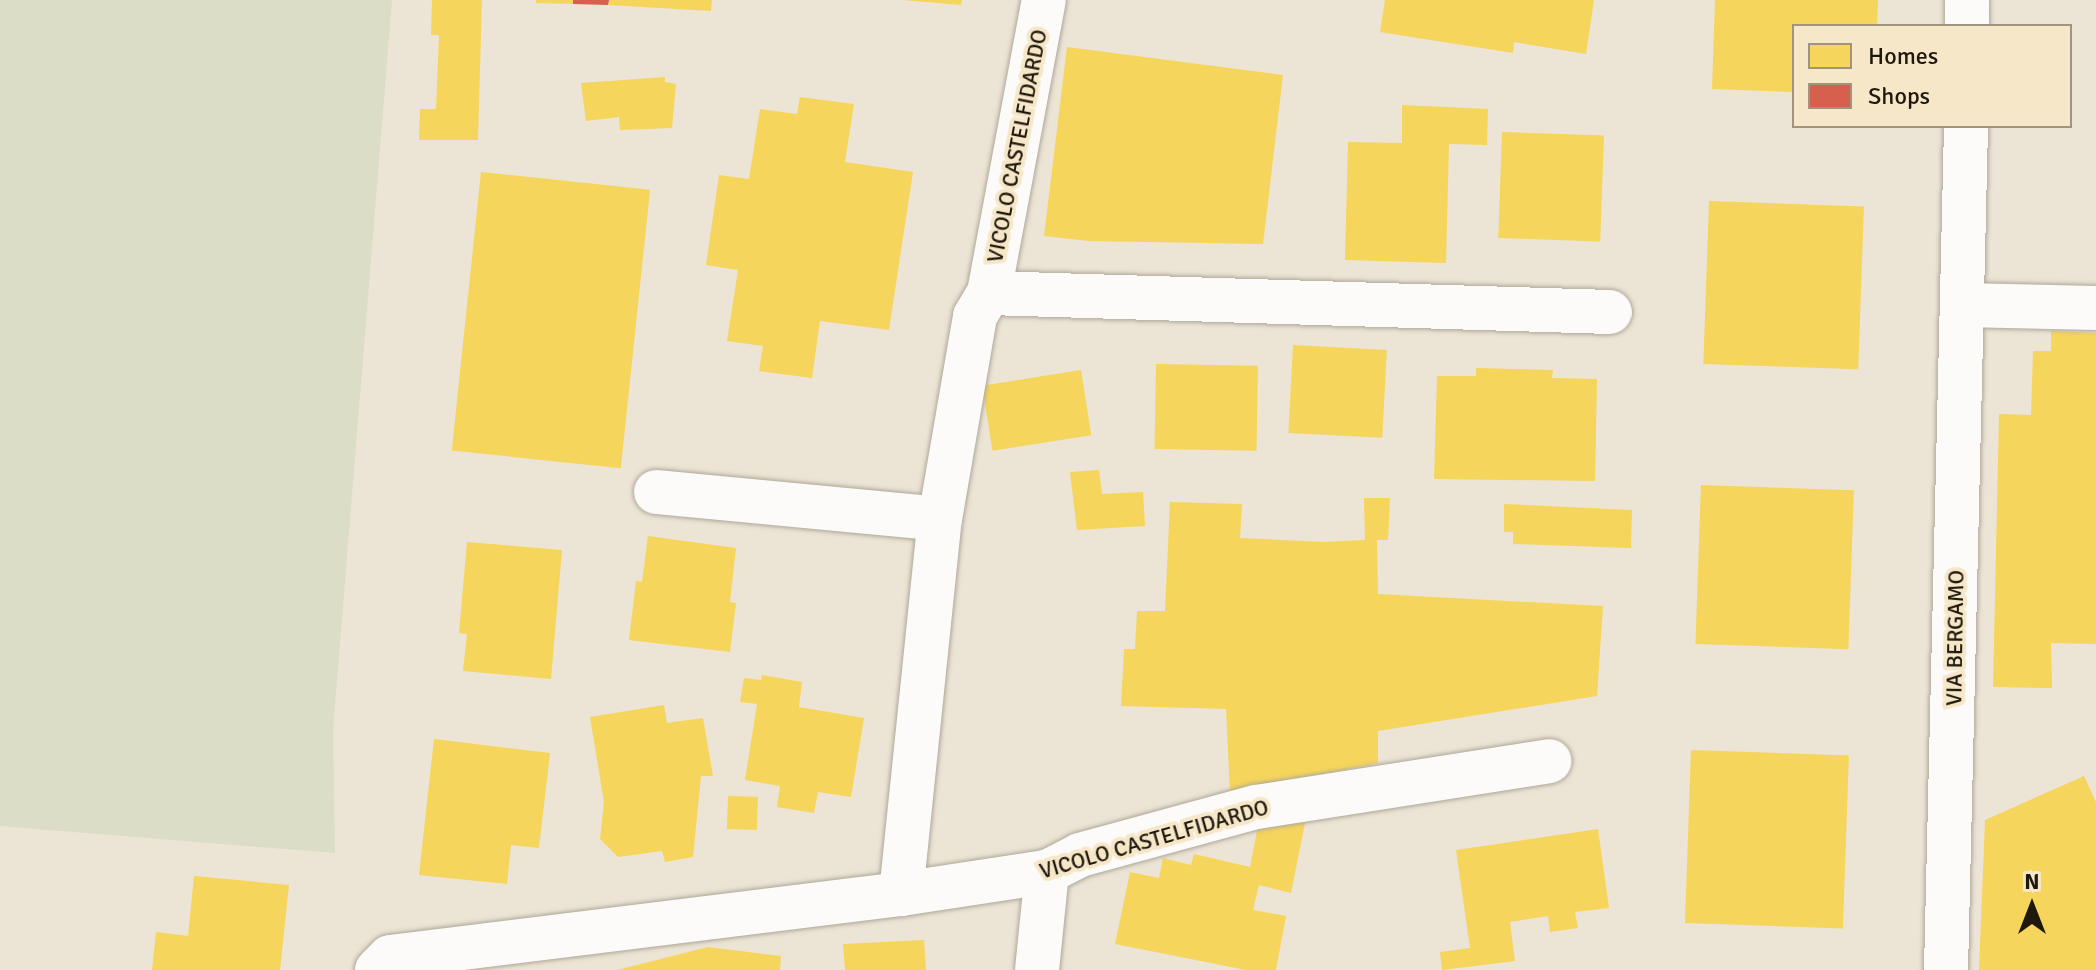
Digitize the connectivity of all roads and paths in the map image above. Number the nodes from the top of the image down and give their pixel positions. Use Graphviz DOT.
graph roads {
  1 [pos="1044,0"];
  2 [pos="1967,0"];
  3 [pos="1967,24"];
  4 [pos="1966,128"];
  5 [pos="989,293"];
  6 [pos="1963,305"];
  7 [pos="2096,308"];
  8 [pos="1610,312"];
  9 [pos="656,492"];
  10 [pos="940,519"];
  11 [pos="1549,761"];
  12 [pos="1047,872"];
  13 [pos="901,894"];
  14 [pos="377,970"];
  15 [pos="1037,970"];
  16 [pos="1946,970"];
  1 -- 5 [label="street, VICOLO CASTELFIDARDO"];
  2 -- 3 [label="street"];
  4 -- 6 [label="street, VIA BERGAMO"];
  5 -- 8 [label="street, VICOLO CASTELFIDARDO"];
  5 -- 10 [label="street, VICOLO CASTELFIDARDO"];
  6 -- 7 [label="street"];
  6 -- 16 [label="street, VIA BERGAMO"];
  9 -- 10 [label="street"];
  10 -- 13 [label="street, VICOLO CASTELFIDARDO"];
  11 -- 12 [label="street, VICOLO CASTELFIDARDO"];
  12 -- 13 [label="street, VICOLO CASTELFIDARDO"];
  12 -- 15 [label="street"];
  13 -- 14 [label="street, VICOLO CASTELFIDARDO"];
}
